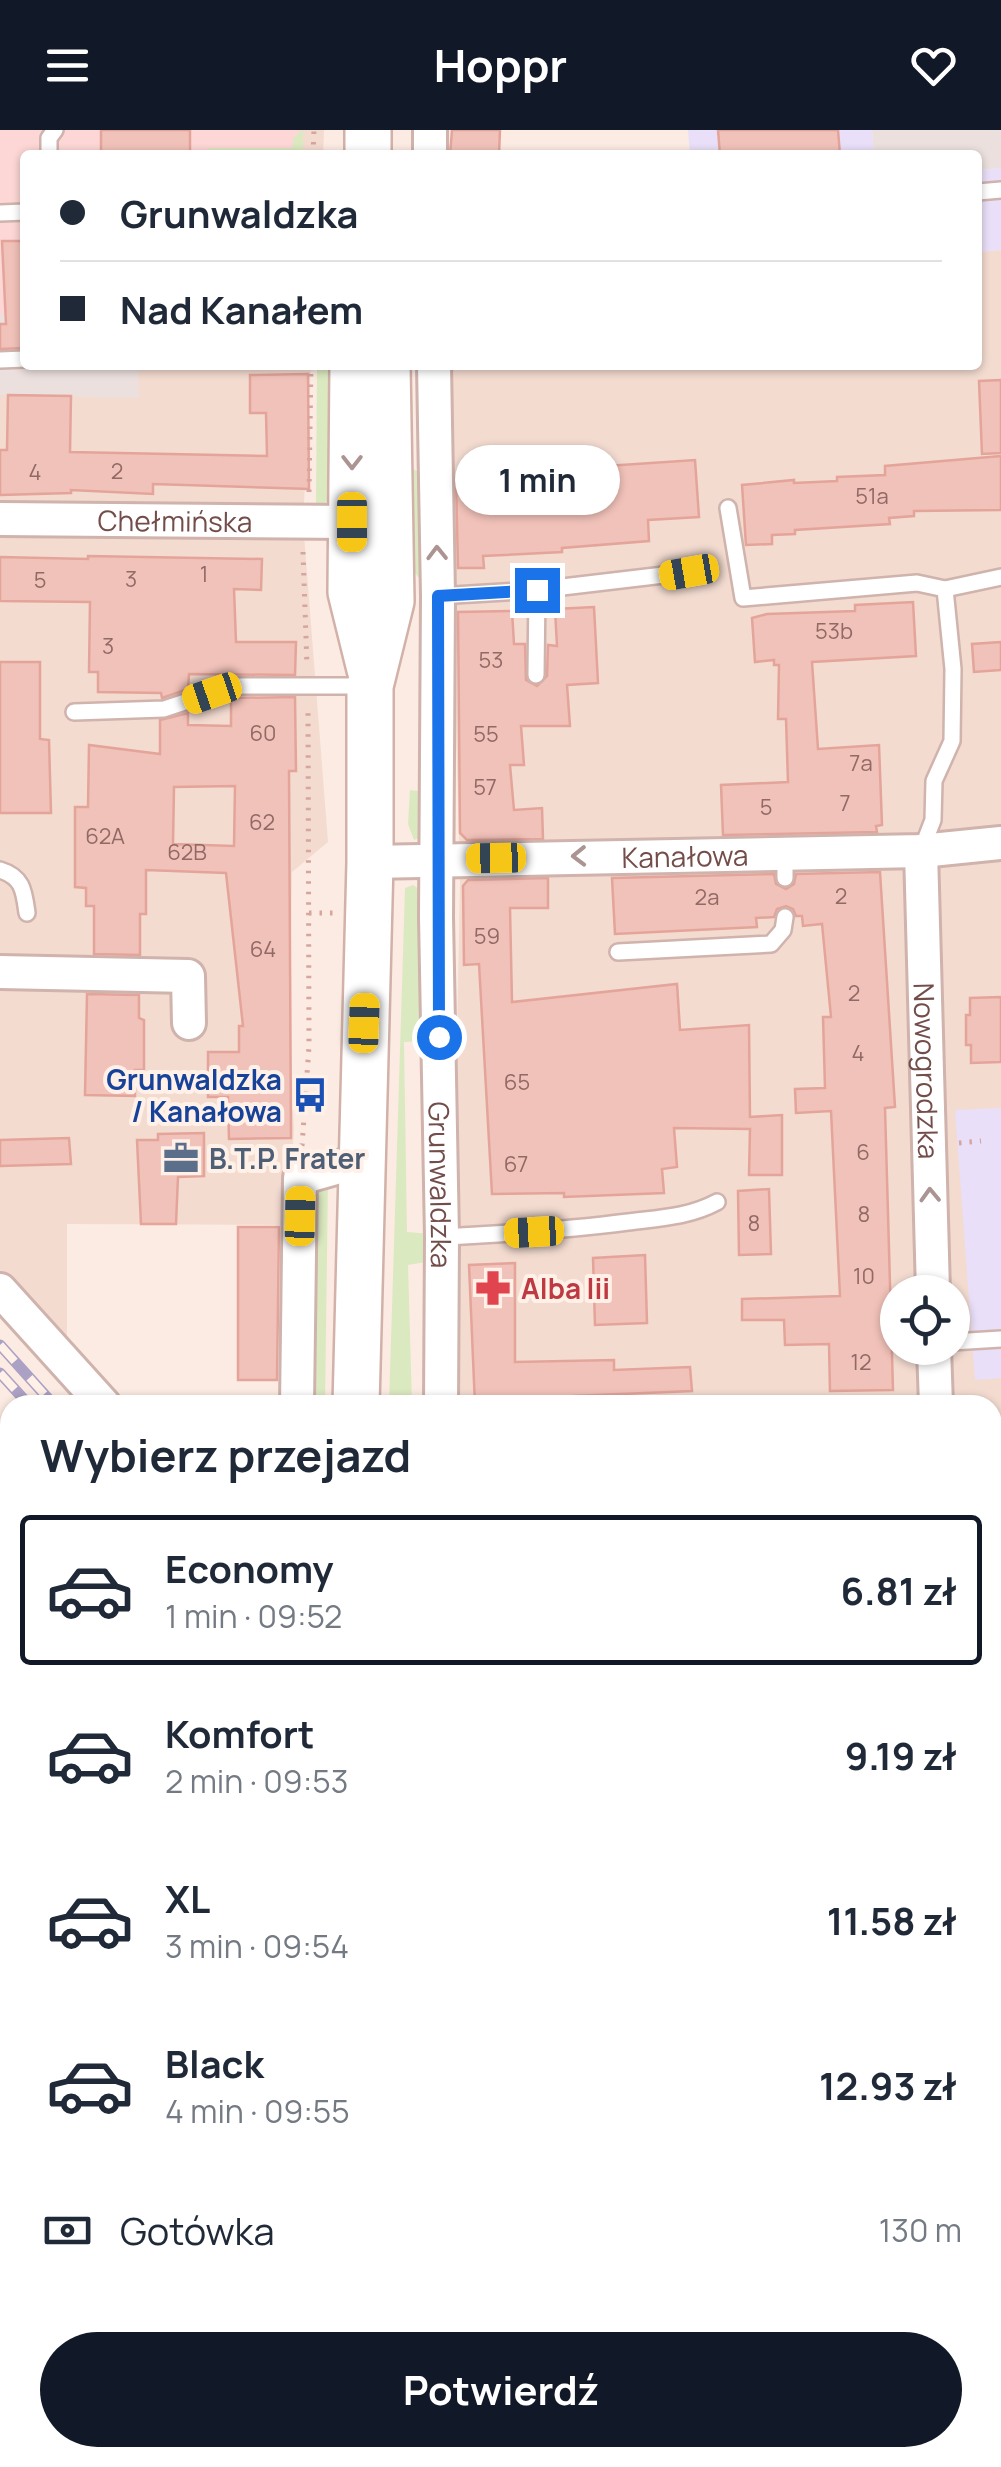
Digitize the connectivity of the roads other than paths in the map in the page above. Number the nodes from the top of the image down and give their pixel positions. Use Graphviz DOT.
graph roads {
  1 [pos="353,370"];
  2 [pos="386,370"];
  3 [pos="434,370"];
  4 [pos="728,508"];
  5 [pos="0,519"];
  6 [pos="352,522"];
  7 [pos="689,572"];
  8 [pos="1001,578"];
  9 [pos="945,589"];
  10 [pos="537,590"];
  11 [pos="438,596"];
  12 [pos="536,675"];
  13 [pos="371,681"];
  14 [pos="74,712"];
  15 [pos="1001,843"];
  16 [pos="921,851"];
  17 [pos="436,861"];
  18 [pos="370,862"];
  19 [pos="0,870"];
  20 [pos="27,913"];
  21 [pos="785,916"];
  22 [pos="618,952"];
  23 [pos="0,972"];
  24 [pos="189,1023"];
  25 [pos="360,1162"];
  26 [pos="718,1202"];
  27 [pos="442,1237"];
  28 [pos="933,1275"];
  29 [pos="0,1290"];
  30 [pos="1001,1340"];
  31 [pos="970,1341"];
  32 [pos="935,1365"];
  33 [pos="95,1395"];
  34 [pos="297,1395"];
  35 [pos="356,1395"];
  36 [pos="441,1395"];
  37 [pos="936,1395"];
  1 -- 6 [label="main road, one-way"];
  2 -- 13 [label="main road"];
  11 -- 3 [label="street, Grunwaldzka, one-way"];
  4 -- 9 [label="lane"];
  5 -- 6 [label="street, Chełmińska"];
  6 -- 13 [label="main road"];
  7 -- 10 [label="lane"];
  8 -- 9 [label="lane"];
  9 -- 16 [label="lane"];
  10 -- 11 [label="lane"];
  10 -- 12 [label="lane"];
  11 -- 17 [label="street, Grunwaldzka"];
  13 -- 14 [label="lane"];
  13 -- 18 [label="main road"];
  15 -- 16 [label="street, Kanałowa"];
  16 -- 17 [label="street, Kanałowa, one-way"];
  28 -- 16 [label="street, Nowogrodzka, one-way"];
  17 -- 18 [label="street, Kanałowa"];
  17 -- 27 [label="street, Grunwaldzka"];
  18 -- 25 [label="main road"];
  19 -- 20 [label="lane"];
  21 -- 22 [label="lane"];
  23 -- 24 [label="street"];
  25 -- 34 [label="street"];
  25 -- 35 [label="main road"];
  26 -- 27 [label="lane"];
  27 -- 36 [label="street, Grunwaldzka"];
  29 -- 33 [label="street"];
  30 -- 31 [label="lane"];
  32 -- 37 [label="street"];
}
